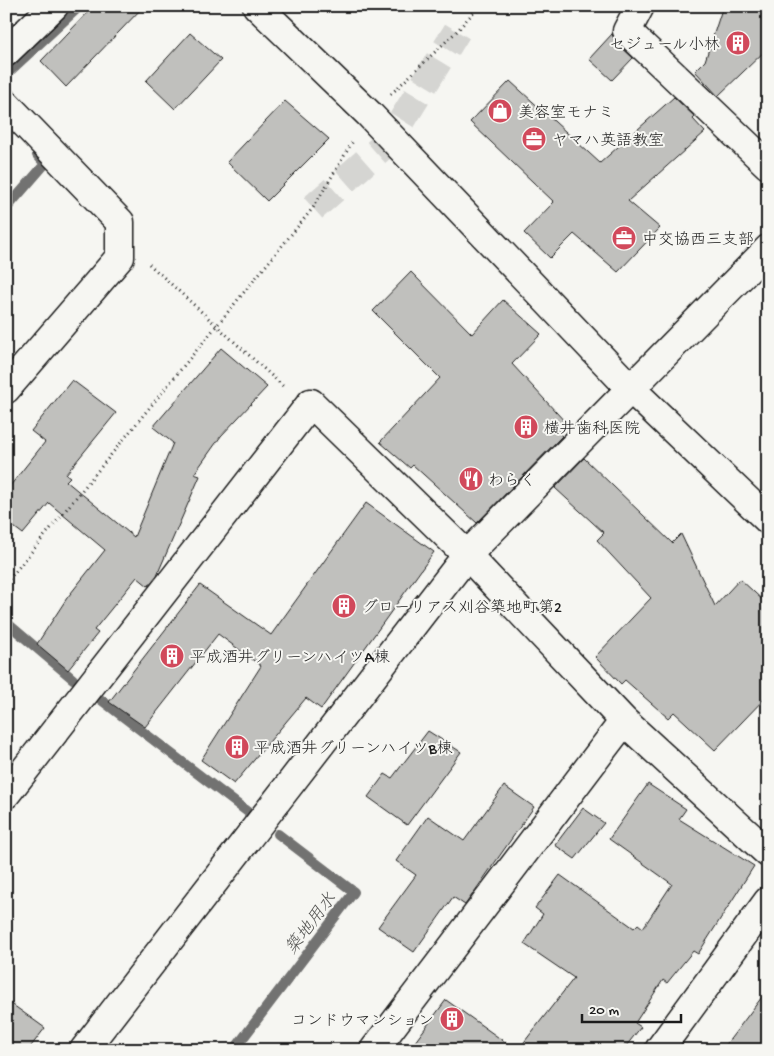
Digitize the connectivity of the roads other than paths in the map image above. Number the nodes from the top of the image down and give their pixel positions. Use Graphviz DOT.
graph roads {
  1 [pos="54,6"];
  2 [pos="257,6"];
  3 [pos="640,6"];
  4 [pos="6,52"];
  5 [pos="6,104"];
  6 [pos="768,165"];
  7 [pos="768,249"];
  8 [pos="630,388"];
  9 [pos="6,389"];
  10 [pos="768,520"];
  11 [pos="467,556"];
  12 [pos="624,721"];
  13 [pos="6,794"];
  14 [pos="768,853"];
  15 [pos="768,901"];
  16 [pos="84,1050"];
  17 [pos="374,1050"];
  18 [pos="659,1050"];
  1 -- 4 [label="street"];
  2 -- 8 [label="street"];
  3 -- 6 [label="street"];
  5 -- 9 [label="street"];
  7 -- 8 [label="street"];
  8 -- 10 [label="street"];
  8 -- 11 [label="street"];
  11 -- 12 [label="street"];
  11 -- 13 [label="street"];
  11 -- 16 [label="street"];
  12 -- 14 [label="street"];
  12 -- 17 [label="street"];
  15 -- 18 [label="street"];
}
